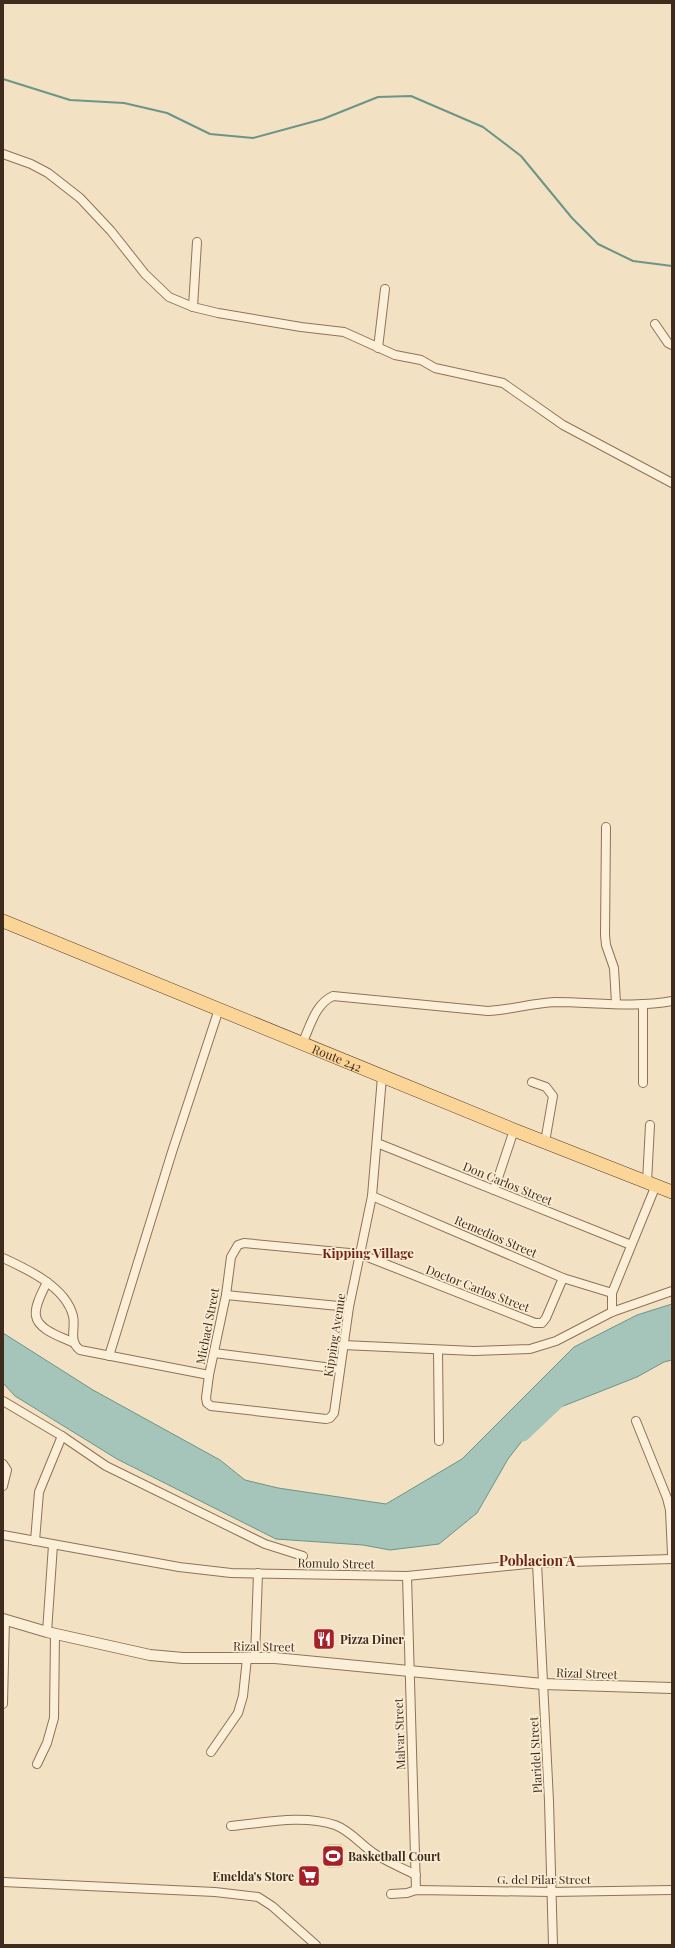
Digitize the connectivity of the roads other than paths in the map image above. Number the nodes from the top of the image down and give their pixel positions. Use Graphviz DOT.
graph roads {
  1 [pos="3,154"];
  2 [pos="197,242"];
  3 [pos="385,289"];
  4 [pos="193,307"];
  5 [pos="655,324"];
  6 [pos="672,345"];
  7 [pos="378,348"];
  8 [pos="672,483"];
  9 [pos="606,827"];
  10 [pos="3,921"];
  11 [pos="672,1001"];
  12 [pos="616,1003"];
  13 [pos="643,1004"];
  14 [pos="219,1009"];
  15 [pos="302,1044"];
  16 [pos="382,1077"];
  17 [pos="532,1082"];
  18 [pos="643,1083"];
  19 [pos="650,1125"];
  20 [pos="514,1130"];
  21 [pos="545,1142"];
  22 [pos="377,1143"];
  23 [pos="651,1183"];
  24 [pos="494,1190"];
  25 [pos="672,1192"];
  26 [pos="372,1196"];
  27 [pos="630,1245"];
  28 [pos="234,1249"];
  29 [pos="360,1254"];
  30 [pos="3,1258"];
  31 [pos="563,1278"];
  32 [pos="47,1282"];
  33 [pos="672,1291"];
  34 [pos="612,1293"];
  35 [pos="226,1295"];
  36 [pos="349,1307"];
  37 [pos="612,1312"];
  38 [pos="74,1343"];
  39 [pos="343,1345"];
  40 [pos="438,1350"];
  41 [pos="214,1353"];
  42 [pos="110,1356"];
  43 [pos="340,1369"];
  44 [pos="209,1375"];
  45 [pos="3,1401"];
  46 [pos="211,1406"];
  47 [pos="636,1421"];
  48 [pos="62,1436"];
  49 [pos="438,1441"];
  50 [pos="3,1464"];
  51 [pos="3,1486"];
  52 [pos="3,1535"];
  53 [pos="35,1541"];
  54 [pos="53,1545"];
  55 [pos="672,1554"];
  56 [pos="302,1556"];
  57 [pos="672,1559"];
  58 [pos="537,1563"];
  59 [pos="258,1574"];
  60 [pos="407,1576"];
  61 [pos="4,1619"];
  62 [pos="51,1633"];
  63 [pos="251,1658"];
  64 [pos="410,1670"];
  65 [pos="543,1684"];
  66 [pos="672,1688"];
  67 [pos="3,1704"];
  68 [pos="211,1752"];
  69 [pos="37,1764"];
  70 [pos="231,1826"];
  71 [pos="416,1875"];
  72 [pos="3,1882"];
  73 [pos="416,1890"];
  74 [pos="672,1890"];
  75 [pos="551,1892"];
  76 [pos="391,1894"];
  77 [pos="316,1945"];
  78 [pos="553,1945"];
  1 -- 4 [label="street"];
  2 -- 4 [label="street"];
  3 -- 7 [label="street"];
  4 -- 7 [label="street"];
  5 -- 6 [label="street"];
  7 -- 8 [label="street"];
  9 -- 12 [label="street"];
  10 -- 14 [label="main road, Route 242"];
  11 -- 13 [label="street"];
  12 -- 13 [label="street"];
  12 -- 15 [label="street"];
  13 -- 18 [label="street"];
  14 -- 15 [label="main road, Route 242"];
  14 -- 42 [label="street"];
  15 -- 16 [label="main road, Route 242"];
  16 -- 20 [label="main road, Route 242"];
  16 -- 22 [label="street"];
  17 -- 21 [label="street"];
  19 -- 23 [label="street"];
  20 -- 21 [label="main road, Route 242"];
  20 -- 24 [label="street"];
  21 -- 23 [label="main road, Route 242"];
  22 -- 24 [label="street, Don Carlos Street"];
  22 -- 26 [label="street, Kipping Avenue"];
  23 -- 25 [label="main road, Route 242"];
  23 -- 27 [label="street"];
  24 -- 27 [label="street, Don Carlos Street"];
  26 -- 29 [label="street, Kipping Avenue"];
  26 -- 31 [label="street, Remedios Street"];
  27 -- 34 [label="street"];
  28 -- 29 [label="street, Doctor Carlos Street"];
  28 -- 35 [label="street, Michael Street"];
  29 -- 31 [label="street, Doctor Carlos Street"];
  29 -- 36 [label="street, Kipping Avenue"];
  30 -- 32 [label="street"];
  31 -- 34 [label="street, Remedios Street"];
  32 -- 38 [label="street"];
  32 -- 38 [label="street"];
  33 -- 37 [label="street"];
  34 -- 37 [label="street"];
  35 -- 36 [label="street"];
  35 -- 41 [label="street, Michael Street"];
  36 -- 39 [label="street, Kipping Avenue"];
  37 -- 40 [label="street"];
  38 -- 42 [label="street"];
  39 -- 40 [label="street"];
  39 -- 43 [label="street, Kipping Avenue"];
  40 -- 49 [label="street"];
  41 -- 43 [label="street"];
  41 -- 44 [label="street, Michael Street"];
  42 -- 44 [label="street"];
  43 -- 46 [label="street, Kipping Avenue"];
  44 -- 46 [label="street, Michael Street"];
  45 -- 48 [label="street"];
  47 -- 55 [label="street"];
  48 -- 53 [label="street"];
  48 -- 56 [label="street"];
  50 -- 51 [label="street"];
  52 -- 53 [label="street, Romulo Street"];
  53 -- 54 [label="street, Romulo Street"];
  54 -- 59 [label="street, Romulo Street"];
  54 -- 62 [label="street"];
  57 -- 58 [label="street, Romulo Street"];
  58 -- 60 [label="street, Romulo Street"];
  58 -- 65 [label="street, Plaridel Street"];
  59 -- 60 [label="street, Romulo Street"];
  59 -- 63 [label="street"];
  60 -- 64 [label="street, Malvar Street"];
  61 -- 62 [label="street, Rizal Street"];
  61 -- 67 [label="street"];
  62 -- 63 [label="street, Rizal Street"];
  62 -- 69 [label="street"];
  63 -- 64 [label="street, Rizal Street"];
  63 -- 68 [label="street"];
  64 -- 65 [label="street, Rizal Street"];
  64 -- 71 [label="street, Malvar Street"];
  65 -- 66 [label="street, Rizal Street"];
  65 -- 75 [label="street, Plaridel Street"];
  70 -- 71 [label="street"];
  71 -- 73 [label="street, Malvar Street"];
  72 -- 77 [label="street"];
  73 -- 75 [label="street, G. del Pilar Street"];
  73 -- 76 [label="street, G. del Pilar Street"];
  74 -- 75 [label="street, G. del Pilar Street"];
  75 -- 78 [label="street, Plaridel Street"];
}
